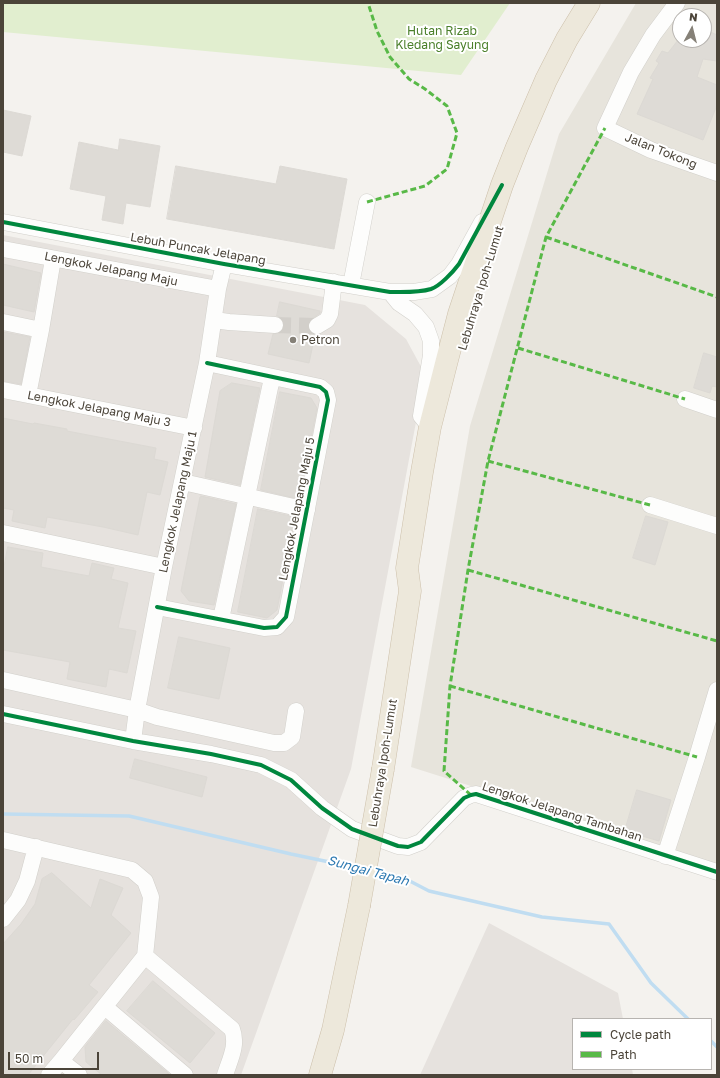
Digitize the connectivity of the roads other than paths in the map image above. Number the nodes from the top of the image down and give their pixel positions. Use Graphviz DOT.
graph roads {
  1 [pos="588,3"];
  2 [pos="604,3"];
  3 [pos="677,3"];
  4 [pos="717,173"];
  5 [pos="502,185"];
  6 [pos="367,202"];
  7 [pos="3,222"];
  8 [pos="3,249"];
  9 [pos="53,259"];
  10 [pos="224,264"];
  11 [pos="334,282"];
  12 [pos="351,285"];
  13 [pos="218,289"];
  14 [pos="390,292"];
  15 [pos="214,320"];
  16 [pos="3,322"];
  17 [pos="275,325"];
  18 [pos="317,326"];
  19 [pos="41,330"];
  20 [pos="207,363"];
  21 [pos="272,378"];
  22 [pos="3,390"];
  23 [pos="28,396"];
  24 [pos="685,399"];
  25 [pos="717,410"];
  26 [pos="430,427"];
  27 [pos="194,428"];
  28 [pos="183,482"];
  29 [pos="247,497"];
  30 [pos="650,505"];
  31 [pos="307,510"];
  32 [pos="717,526"];
  33 [pos="3,533"];
  34 [pos="164,567"];
  35 [pos="410,591"];
  36 [pos="157,607"];
  37 [pos="221,619"];
  38 [pos="3,680"];
  39 [pos="717,690"];
  40 [pos="137,710"];
  41 [pos="296,711"];
  42 [pos="3,714"];
  43 [pos="133,741"];
  44 [pos="3,840"];
  45 [pos="36,848"];
  46 [pos="665,856"];
  47 [pos="717,872"];
  48 [pos="3,919"];
  49 [pos="145,956"];
  50 [pos="104,1007"];
  51 [pos="61,1061"];
  52 [pos="48,1075"];
  53 [pos="79,1075"];
  54 [pos="185,1075"];
  55 [pos="224,1075"];
  56 [pos="320,1075"];
  1 -- 5 [label="highway, Lebuhraya Ipoh-Lumut"];
  2 -- 35 [label="highway, Lebuhraya Ipoh-Lumut"];
  3 -- 4 [label="street, Jalan Tokong"];
  5 -- 14 [label="street, Lebuh Puncak Jelapang"];
  5 -- 26 [label="highway, Lebuhraya Ipoh-Lumut"];
  6 -- 12 [label="street"];
  7 -- 10 [label="street, Lebuh Puncak Jelapang"];
  8 -- 9 [label="street, Lengkok Jelapang Maju"];
  9 -- 13 [label="street, Lengkok Jelapang Maju"];
  9 -- 19 [label="street"];
  10 -- 11 [label="street, Lebuh Puncak Jelapang"];
  10 -- 13 [label="street, Lengkok Jelapang Maju 1"];
  11 -- 12 [label="street, Lebuh Puncak Jelapang"];
  11 -- 18 [label="street"];
  12 -- 14 [label="street, Lebuh Puncak Jelapang"];
  13 -- 15 [label="street, Lengkok Jelapang Maju 1"];
  14 -- 26 [label="street"];
  15 -- 17 [label="street"];
  15 -- 20 [label="street, Lengkok Jelapang Maju 1"];
  16 -- 19 [label="street"];
  19 -- 23 [label="street"];
  20 -- 21 [label="street, Lengkok Jelapang Maju 5"];
  20 -- 27 [label="street, Lengkok Jelapang Maju 1"];
  21 -- 29 [label="street"];
  21 -- 31 [label="street, Lengkok Jelapang Maju 5"];
  22 -- 23 [label="street, Lengkok Jelapang Maju 3"];
  23 -- 27 [label="street, Lengkok Jelapang Maju 3"];
  24 -- 25 [label="street"];
  26 -- 35 [label="highway, Lebuhraya Ipoh-Lumut"];
  27 -- 28 [label="street, Lengkok Jelapang Maju 1"];
  28 -- 29 [label="street"];
  28 -- 34 [label="street, Lengkok Jelapang Maju 1"];
  29 -- 31 [label="street"];
  29 -- 37 [label="street"];
  30 -- 32 [label="street"];
  31 -- 37 [label="street, Lengkok Jelapang Maju 5"];
  33 -- 34 [label="street"];
  34 -- 36 [label="street, Lengkok Jelapang Maju 1"];
  35 -- 56 [label="highway, Lebuhraya Ipoh-Lumut, bridge"];
  36 -- 37 [label="street, Lengkok Jelapang Maju 5"];
  36 -- 40 [label="street, Lengkok Jelapang Maju 1"];
  38 -- 40 [label="street"];
  39 -- 46 [label="street"];
  40 -- 41 [label="street"];
  40 -- 43 [label="street, Lengkok Jelapang Maju 1"];
  42 -- 43 [label="street, Lengkok Jelapang Tambahan"];
  43 -- 46 [label="street, Lengkok Jelapang Tambahan"];
  44 -- 45 [label="street"];
  45 -- 48 [label="street"];
  45 -- 49 [label="street"];
  46 -- 47 [label="street, Lengkok Jelapang Tambahan"];
  49 -- 50 [label="street"];
  49 -- 55 [label="street"];
  50 -- 51 [label="street"];
  50 -- 54 [label="street"];
  51 -- 52 [label="street"];
  51 -- 53 [label="street"];
}
